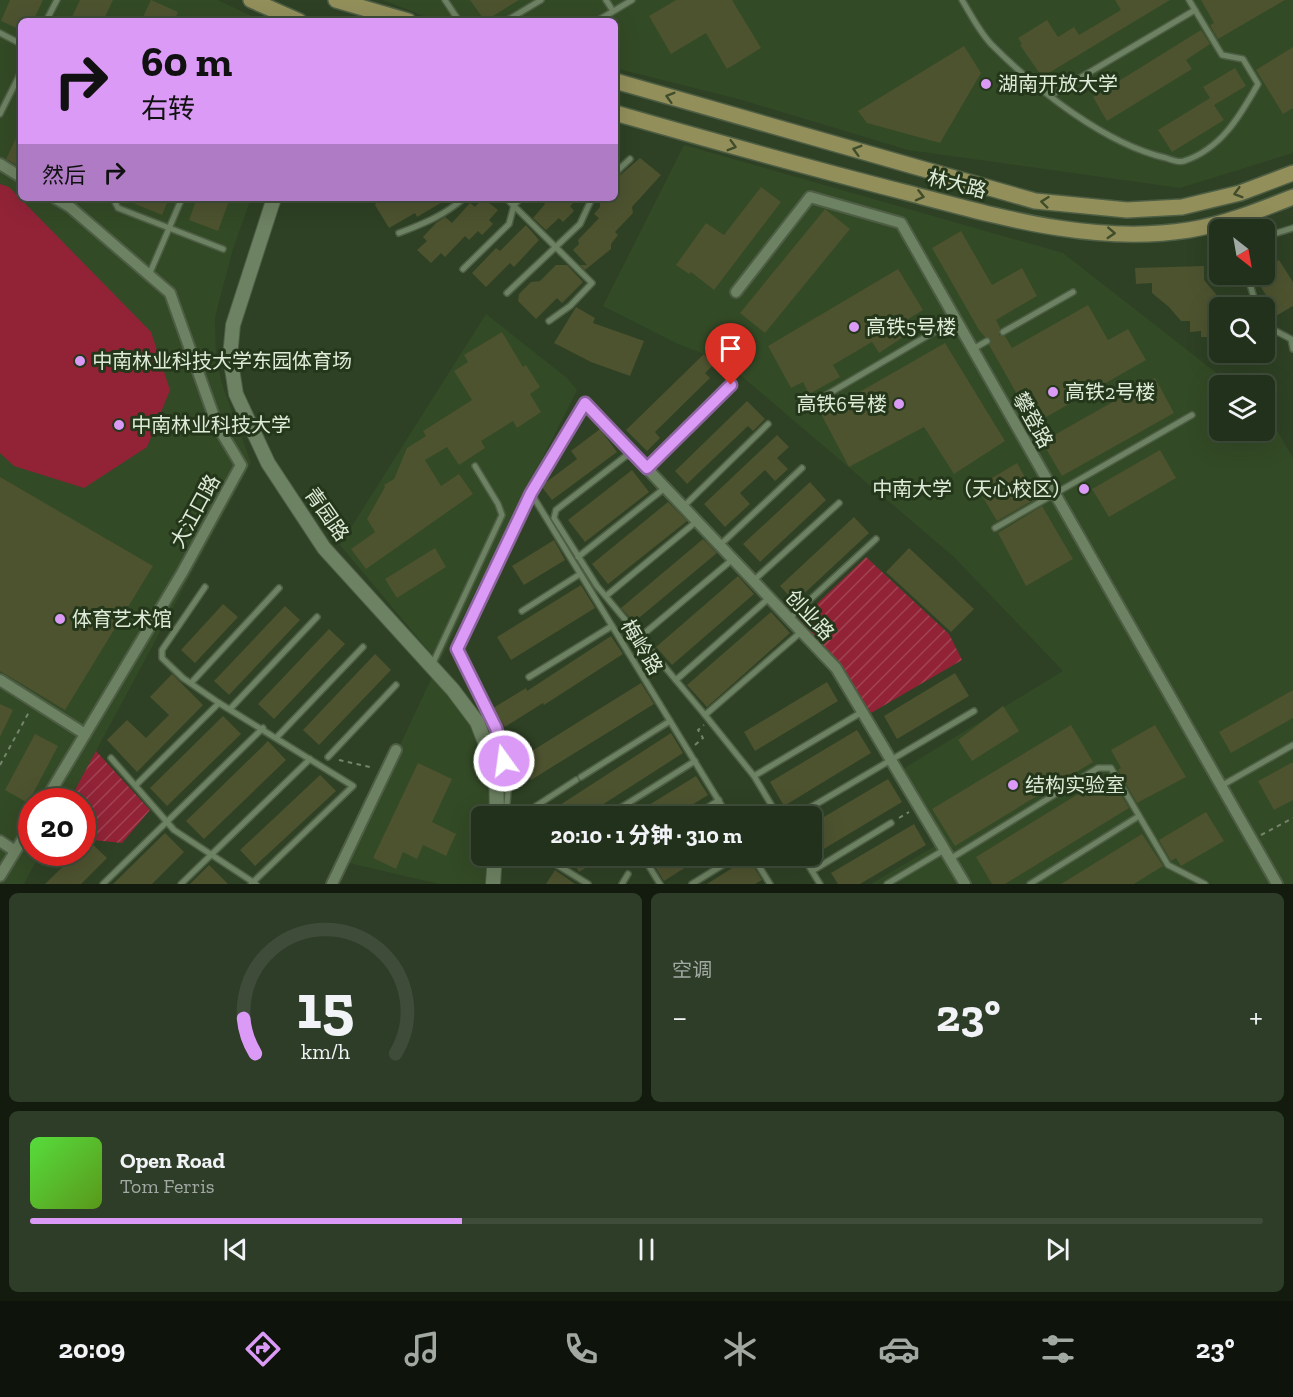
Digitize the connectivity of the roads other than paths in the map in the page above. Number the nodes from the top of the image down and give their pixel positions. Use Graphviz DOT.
graph roads {
  1 [pos="57,0"];
  2 [pos="252,0"];
  3 [pos="338,0"];
  4 [pos="445,0"];
  5 [pos="541,0"];
  6 [pos="606,0"];
  7 [pos="632,0"];
  8 [pos="962,0"];
  9 [pos="1189,0"];
  10 [pos="1195,10"];
  11 [pos="613,11"];
  12 [pos="48,18"];
  13 [pos="292,18"];
  14 [pos="398,18"];
  15 [pos="457,18"];
  16 [pos="511,18"];
  17 [pos="602,18"];
  18 [pos="0,33"];
  19 [pos="18,42"];
  20 [pos="18,78"];
  21 [pos="618,82"];
  22 [pos="1051,95"];
  23 [pos="0,114"];
  24 [pos="618,114"];
  25 [pos="630,159"];
  26 [pos="0,164"];
  27 [pos="618,171"];
  28 [pos="1293,173"];
  29 [pos="18,175"];
  30 [pos="1293,197"];
  31 [pos="61,201"];
  32 [pos="114,201"];
  33 [pos="181,201"];
  34 [pos="273,201"];
  35 [pos="461,201"];
  36 [pos="509,201"];
  37 [pos="518,201"];
  38 [pos="591,201"];
  39 [pos="514,206"];
  40 [pos="1293,228"];
  41 [pos="169,229"];
  42 [pos="399,233"];
  43 [pos="1275,234"];
  44 [pos="556,248"];
  45 [pos="223,249"];
  46 [pos="463,269"];
  47 [pos="149,275"];
  48 [pos="736,292"];
  49 [pos="1073,292"];
  50 [pos="507,293"];
  51 [pos="956,319"];
  52 [pos="549,321"];
  53 [pos="1275,331"];
  54 [pos="1003,332"];
  55 [pos="987,341"];
  56 [pos="973,349"];
  57 [pos="1293,349"];
  58 [pos="731,385"];
  59 [pos="816,400"];
  60 [pos="585,403"];
  61 [pos="1192,415"];
  62 [pos="768,424"];
  63 [pos="631,451"];
  64 [pos="475,466"];
  65 [pos="647,468"];
  66 [pos="802,468"];
  67 [pos="666,488"];
  68 [pos="531,493"];
  69 [pos="1054,494"];
  70 [pos="839,503"];
  71 [pos="683,507"];
  72 [pos="697,521"];
  73 [pos="995,528"];
  74 [pos="876,539"];
  75 [pos="720,545"];
  76 [pos="578,556"];
  77 [pos="733,559"];
  78 [pos="580,574"];
  79 [pos="753,581"];
  80 [pos="205,587"];
  81 [pos="279,588"];
  82 [pos="606,596"];
  83 [pos="770,598"];
  84 [pos="522,611"];
  85 [pos="317,617"];
  86 [pos="789,619"];
  87 [pos="612,626"];
  88 [pos="801,632"];
  89 [pos="640,638"];
  90 [pos="363,647"];
  91 [pos="431,667"];
  92 [pos="529,677"];
  93 [pos="0,680"];
  94 [pos="676,680"];
  95 [pos="191,683"];
  96 [pos="396,685"];
  97 [pos="219,703"];
  98 [pos="230,709"];
  99 [pos="974,711"];
  100 [pos="861,712"];
  101 [pos="705,715"];
  102 [pos="670,721"];
  103 [pos="263,728"];
  104 [pos="85,734"];
  105 [pos="277,737"];
  106 [pos="1293,745"];
  107 [pos="396,750"];
  108 [pos="328,757"];
  109 [pos="111,758"];
  110 [pos="310,759"];
  111 [pos="890,760"];
  112 [pos="695,761"];
  113 [pos="754,776"];
  114 [pos="136,785"];
  115 [pos="1221,786"];
  116 [pos="53,788"];
  117 [pos="719,800"];
  118 [pos="496,806"];
  119 [pos="507,806"];
  120 [pos="536,806"];
  121 [pos="624,806"];
  122 [pos="710,806"];
  123 [pos="722,806"];
  124 [pos="772,806"];
  125 [pos="813,806"];
  126 [pos="1139,816"];
  127 [pos="166,821"];
  128 [pos="891,823"];
  129 [pos="0,841"];
  130 [pos="18,846"];
  131 [pos="15,851"];
  132 [pos="211,854"];
  133 [pos="947,855"];
  134 [pos="494,866"];
  135 [pos="559,866"];
  136 [pos="649,866"];
  137 [pos="721,866"];
  138 [pos="759,866"];
  139 [pos="809,866"];
  140 [pos="812,871"];
  141 [pos="628,874"];
  142 [pos="0,876"];
  143 [pos="253,883"];
  144 [pos="103,884"];
  145 [pos="181,884"];
  146 [pos="332,884"];
  147 [pos="493,884"];
  148 [pos="588,884"];
  149 [pos="622,884"];
  150 [pos="660,884"];
  151 [pos="692,884"];
  152 [pos="770,884"];
  153 [pos="819,884"];
  154 [pos="887,884"];
  155 [pos="965,884"];
  156 [pos="1030,884"];
  157 [pos="1205,884"];
  158 [pos="1277,884"];
  1 -- 12 [label="lane"];
  2 -- 13 [label="main road"];
  3 -- 14 [label="main road"];
  4 -- 15 [label="lane"];
  5 -- 16 [label="lane"];
  6 -- 11 [label="lane"];
  7 -- 11 [label="lane"];
  8 -- 22 [label="lane"];
  9 -- 10 [label="lane"];
  10 -- 22 [label="lane"];
  10 -- 22 [label="lane"];
  11 -- 17 [label="lane"];
  18 -- 19 [label="lane"];
  20 -- 23 [label="lane"];
  28 -- 21 [label="main road, one-way"];
  24 -- 30 [label="main road, 林大路, one-way"];
  25 -- 27 [label="lane"];
  26 -- 29 [label="street"];
  31 -- 47 [label="street, 大江口路"];
  32 -- 41 [label="lane"];
  33 -- 41 [label="lane"];
  34 -- 91 [label="street, 青园路"];
  35 -- 42 [label="lane"];
  36 -- 39 [label="lane"];
  37 -- 39 [label="lane"];
  38 -- 44 [label="lane"];
  39 -- 44 [label="lane"];
  39 -- 46 [label="lane"];
  40 -- 43 [label="lane"];
  41 -- 45 [label="lane"];
  41 -- 47 [label="lane"];
  44 -- 50 [label="lane"];
  44 -- 52 [label="lane"];
  47 -- 104 [label="street, 大江口路"];
  48 -- 51 [label="street, 攀登路"];
  49 -- 54 [label="lane"];
  51 -- 56 [label="street, 攀登路"];
  51 -- 59 [label="lane"];
  53 -- 57 [label="lane"];
  55 -- 56 [label="lane"];
  56 -- 69 [label="street, 攀登路"];
  58 -- 65 [label="lane"];
  60 -- 63 [label="street, 创业路"];
  60 -- 68 [label="lane"];
  61 -- 69 [label="lane"];
  62 -- 71 [label="lane"];
  63 -- 65 [label="street, 创业路"];
  63 -- 76 [label="lane"];
  64 -- 91 [label="lane"];
  65 -- 67 [label="street, 创业路"];
  66 -- 75 [label="lane"];
  67 -- 71 [label="street, 创业路"];
  67 -- 76 [label="lane"];
  68 -- 78 [label="lane, 梅岭路"];
  68 -- 119 [label="lane"];
  69 -- 73 [label="lane"];
  69 -- 115 [label="street, 攀登路"];
  70 -- 79 [label="lane"];
  71 -- 72 [label="street, 创业路"];
  72 -- 75 [label="street, 创业路"];
  72 -- 82 [label="lane"];
  74 -- 86 [label="lane"];
  75 -- 77 [label="street, 创业路"];
  76 -- 82 [label="lane"];
  77 -- 79 [label="street, 创业路"];
  77 -- 89 [label="lane"];
  78 -- 84 [label="lane"];
  78 -- 87 [label="lane, 梅岭路"];
  79 -- 83 [label="street, 创业路"];
  80 -- 95 [label="lane"];
  81 -- 95 [label="lane"];
  82 -- 89 [label="lane"];
  83 -- 86 [label="street, 创业路"];
  83 -- 94 [label="lane"];
  85 -- 98 [label="lane"];
  86 -- 88 [label="street, 创业路"];
  87 -- 92 [label="lane"];
  87 -- 102 [label="lane, 梅岭路"];
  88 -- 100 [label="street, 创业路"];
  88 -- 101 [label="lane"];
  89 -- 94 [label="lane"];
  90 -- 105 [label="lane"];
  91 -- 118 [label="street, 青园路"];
  93 -- 104 [label="street"];
  94 -- 101 [label="lane"];
  95 -- 97 [label="lane"];
  96 -- 108 [label="lane"];
  97 -- 98 [label="lane"];
  97 -- 114 [label="lane"];
  98 -- 103 [label="lane"];
  99 -- 111 [label="lane"];
  100 -- 111 [label="street, 创业路"];
  100 -- 113 [label="lane"];
  101 -- 113 [label="lane"];
  102 -- 112 [label="lane, 梅岭路"];
  102 -- 120 [label="lane"];
  103 -- 105 [label="lane"];
  103 -- 127 [label="lane"];
  104 -- 116 [label="street, 大江口路"];
  105 -- 110 [label="lane"];
  106 -- 115 [label="lane"];
  107 -- 146 [label="street"];
  109 -- 114 [label="lane"];
  110 -- 132 [label="lane"];
  110 -- 143 [label="lane"];
  111 -- 125 [label="lane"];
  111 -- 133 [label="street, 创业路"];
  112 -- 117 [label="lane, 梅岭路"];
  112 -- 121 [label="lane"];
  113 -- 124 [label="lane"];
  114 -- 127 [label="lane"];
  115 -- 158 [label="street, 攀登路"];
  117 -- 122 [label="lane"];
  117 -- 123 [label="lane, 梅岭路"];
  126 -- 133 [label="lane"];
  126 -- 156 [label="lane"];
  126 -- 157 [label="lane"];
  127 -- 132 [label="lane"];
  127 -- 144 [label="lane"];
  128 -- 140 [label="lane"];
  129 -- 131 [label="street"];
  130 -- 131 [label="street"];
  131 -- 142 [label="street"];
  132 -- 143 [label="lane"];
  132 -- 145 [label="lane"];
  133 -- 154 [label="lane"];
  133 -- 155 [label="street, 创业路"];
  134 -- 147 [label="street"];
  135 -- 148 [label="lane"];
  136 -- 150 [label="lane"];
  137 -- 151 [label="lane"];
  138 -- 152 [label="lane"];
  139 -- 140 [label="lane"];
  140 -- 153 [label="lane"];
  141 -- 149 [label="lane"];
}
